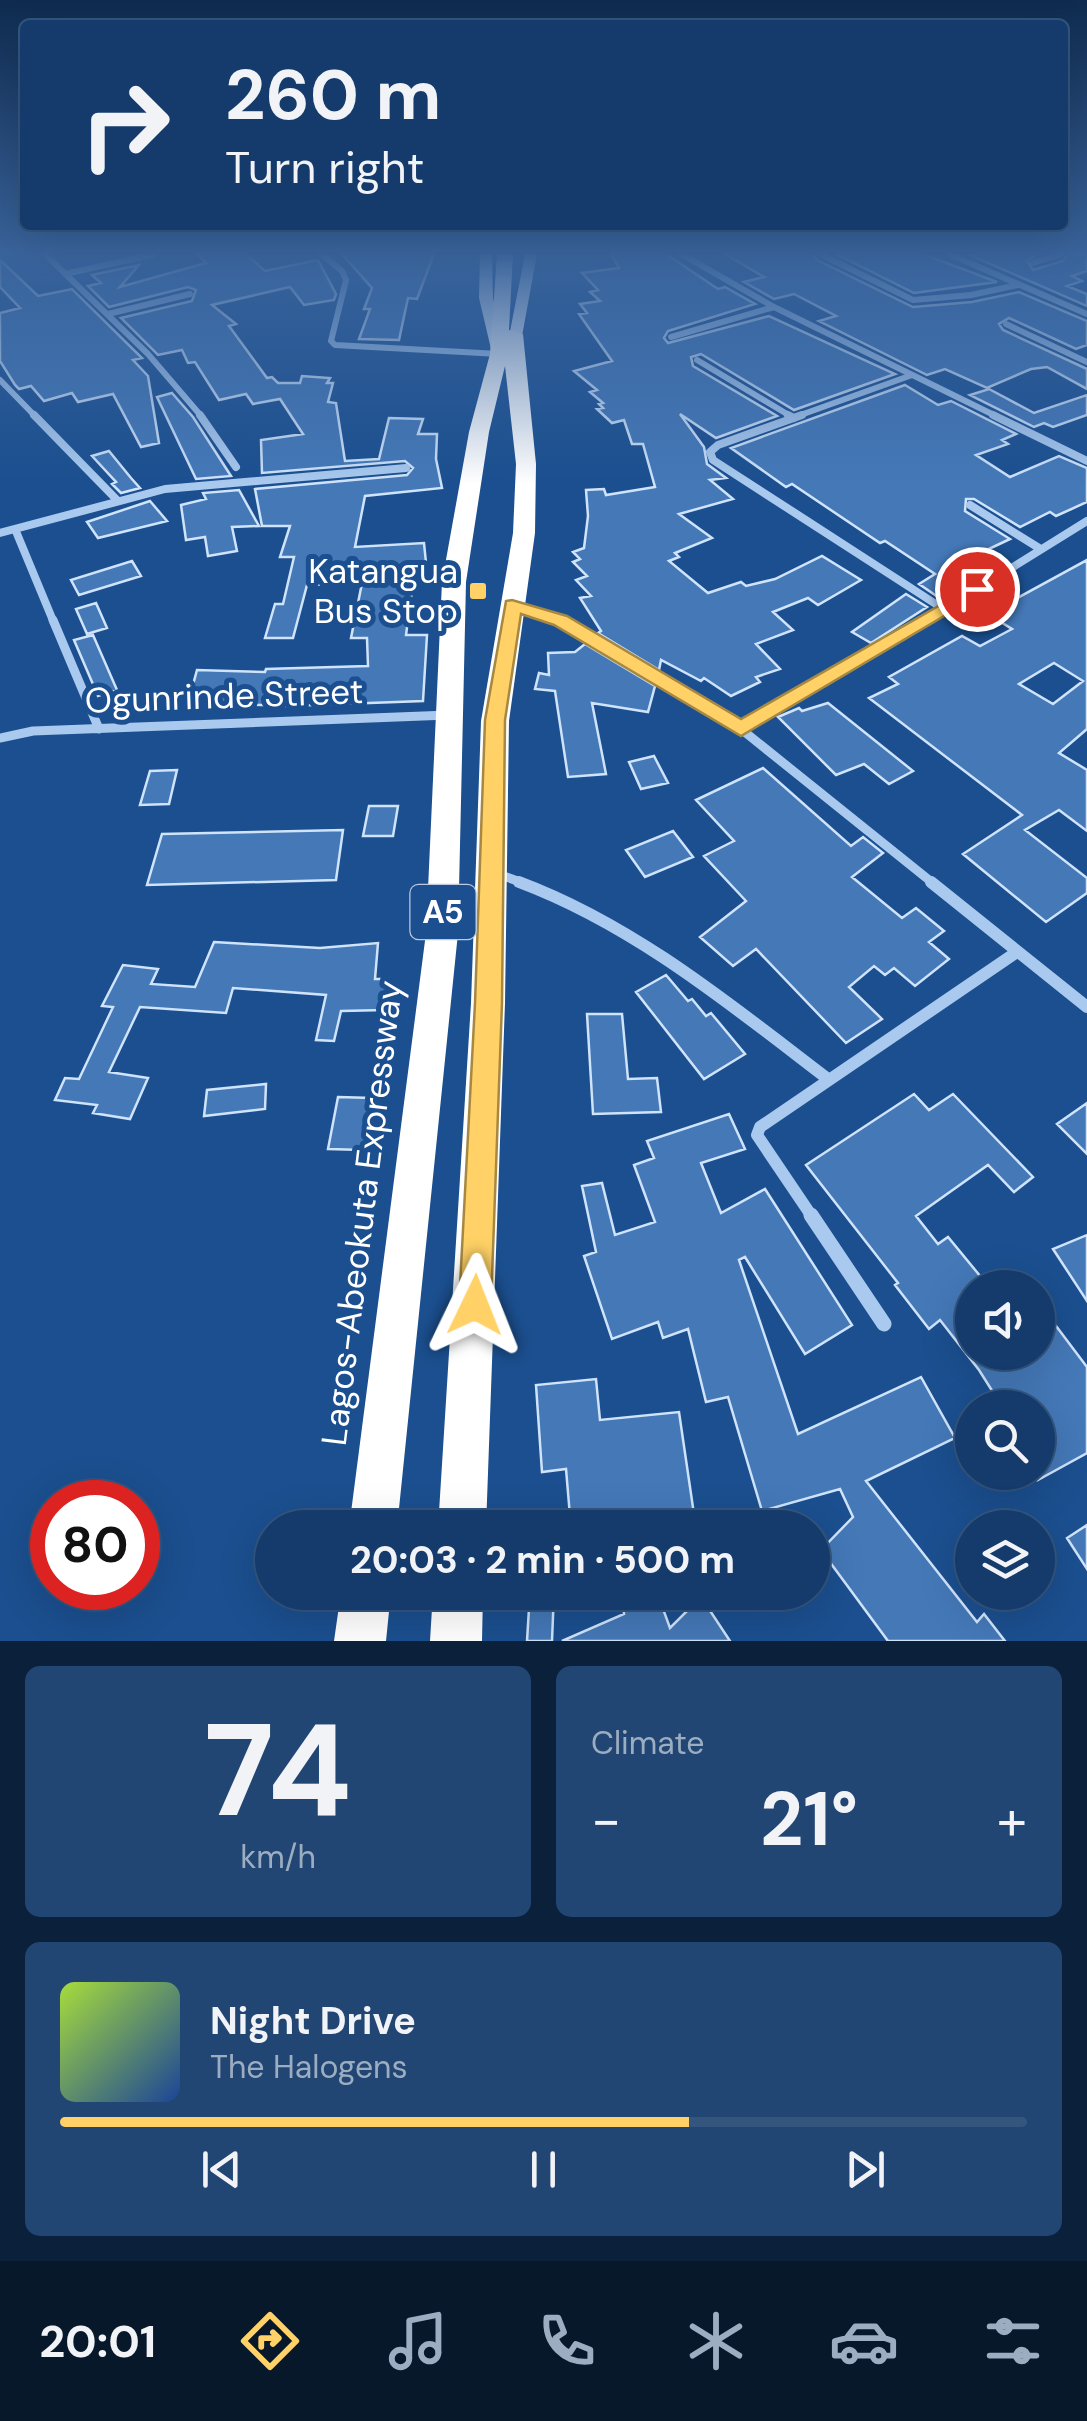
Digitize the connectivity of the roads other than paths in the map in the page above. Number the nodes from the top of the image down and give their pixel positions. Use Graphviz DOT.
graph roads {
  1 [pos="125,331"];
  2 [pos="334,331"];
  3 [pos="498,331"];
  4 [pos="506,331"];
  5 [pos="509,331"];
  6 [pos="512,331"];
  7 [pos="693,331"];
  8 [pos="822,331"];
  9 [pos="1020,331"];
  10 [pos="671,337"];
  11 [pos="506,354"];
  12 [pos="698,360"];
  13 [pos="1087,362"];
  14 [pos="912,375"];
  15 [pos="0,380"];
  16 [pos="794,418"];
  17 [pos="1087,461"];
  18 [pos="236,467"];
  19 [pos="406,468"];
  20 [pos="117,500"];
  21 [pos="970,505"];
  22 [pos="1087,521"];
  23 [pos="15,529"];
  24 [pos="0,534"];
  25 [pos="1039,548"];
  26 [pos="512,606"];
  27 [pos="946,610"];
  28 [pos="450,715"];
  29 [pos="99,729"];
  30 [pos="741,729"];
  31 [pos="0,738"];
  32 [pos="490,871"];
  33 [pos="1017,952"];
  34 [pos="1087,1007"];
  35 [pos="828,1079"];
  36 [pos="884,1324"];
  37 [pos="375,1510"];
  38 [pos="463,1510"];
  39 [pos="364,1610"];
  40 [pos="457,1610"];
  41 [pos="360,1641"];
  42 [pos="456,1641"];
  1 -- 18 [label="street"];
  2 -- 11 [label="street"];
  3 -- 11 [label="main road"];
  4 -- 11 [label="highway, Lagos-Abeokuta Expressway / A5"];
  5 -- 11 [label="highway, Lagos-Abeokuta Expressway / A5"];
  6 -- 11 [label="main road"];
  7 -- 10 [label="street"];
  8 -- 14 [label="street"];
  9 -- 13 [label="street"];
  11 -- 26 [label="highway, Lagos-Abeokuta Expressway / A5"];
  11 -- 28 [label="highway, Lagos-Abeokuta Expressway / A5"];
  12 -- 16 [label="street"];
  14 -- 16 [label="street"];
  14 -- 17 [label="street"];
  15 -- 20 [label="street"];
  16 -- 27 [label="street"];
  19 -- 20 [label="street"];
  20 -- 23 [label="street"];
  21 -- 25 [label="street"];
  22 -- 25 [label="street"];
  23 -- 24 [label="street"];
  23 -- 29 [label="street"];
  25 -- 27 [label="street"];
  26 -- 30 [label="street"];
  26 -- 32 [label="highway, Lagos-Abeokuta Expressway / A5"];
  27 -- 30 [label="street"];
  28 -- 29 [label="street, Ogunrinde Street"];
  28 -- 37 [label="highway, Lagos-Abeokuta Expressway / A5"];
  29 -- 31 [label="street, Ogunrinde Street"];
  30 -- 33 [label="street"];
  32 -- 35 [label="street"];
  32 -- 38 [label="highway, Lagos-Abeokuta Expressway / A5"];
  33 -- 34 [label="street"];
  33 -- 35 [label="street"];
  35 -- 36 [label="street"];
  39 -- 41 [label="highway"];
  40 -- 42 [label="highway"];
}
